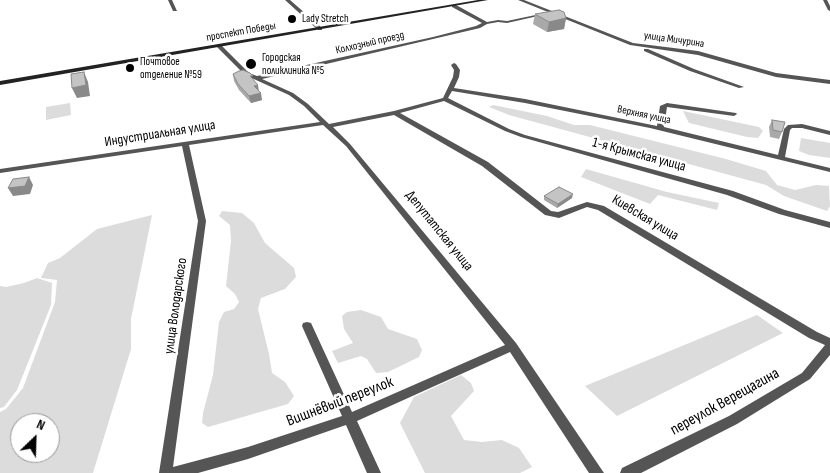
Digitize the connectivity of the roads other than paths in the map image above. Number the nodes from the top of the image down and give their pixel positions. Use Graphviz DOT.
graph roads {
  1 [pos="170,0"];
  2 [pos="287,0"];
  3 [pos="474,0"];
  4 [pos="486,0"];
  5 [pos="520,0"];
  6 [pos="826,0"];
  7 [pos="454,6"];
  8 [pos="175,10"];
  9 [pos="830,10"];
  10 [pos="550,13"];
  11 [pos="486,23"];
  12 [pos="319,28"];
  13 [pos="219,46"];
  14 [pos="644,46"];
  15 [pos="454,65"];
  16 [pos="257,78"];
  17 [pos="0,82"];
  18 [pos="830,82"];
  19 [pos="741,87"];
  20 [pos="451,89"];
  21 [pos="445,99"];
  22 [pos="395,113"];
  23 [pos="734,114"];
  24 [pos="326,124"];
  25 [pos="660,129"];
  26 [pos="830,133"];
  27 [pos="185,143"];
  28 [pos="781,159"];
  29 [pos="830,170"];
  30 [pos="0,171"];
  31 [pos="830,225"];
  32 [pos="307,326"];
  33 [pos="830,343"];
  34 [pos="512,346"];
  35 [pos="830,347"];
  36 [pos="351,418"];
  37 [pos="166,473"];
  38 [pos="174,473"];
  39 [pos="374,473"];
  40 [pos="597,473"];
  41 [pos="627,473"];
  1 -- 8 [label="street"];
  2 -- 12 [label="street"];
  3 -- 12 [label="main road, проспект Победы"];
  4 -- 7 [label="main road, проспект Победы"];
  5 -- 10 [label="street, улица Мичурина"];
  6 -- 9 [label="street"];
  7 -- 11 [label="street"];
  7 -- 12 [label="main road, проспект Победы"];
  10 -- 11 [label="street, Колхозный проезд"];
  10 -- 14 [label="street, улица Мичурина"];
  11 -- 16 [label="street, Колхозный проезд"];
  12 -- 13 [label="main road, проспект Победы"];
  12 -- 17 [label="main road, проспект Победы"];
  13 -- 16 [label="street, Депутатская улица"];
  13 -- 17 [label="main road, проспект Победы"];
  14 -- 18 [label="street, улица Мичурина"];
  14 -- 19 [label="street"];
  15 -- 20 [label="street"];
  16 -- 24 [label="street, Депутатская улица"];
  20 -- 21 [label="street"];
  20 -- 25 [label="street, Верхняя улица"];
  21 -- 22 [label="street, Индустриальная улица"];
  21 -- 31 [label="street, 1-я Крымская улица"];
  22 -- 24 [label="street, Индустриальная улица"];
  22 -- 33 [label="street, Киевская улица"];
  23 -- 25 [label="street"];
  24 -- 27 [label="street, Индустриальная улица"];
  24 -- 34 [label="street, Депутатская улица"];
  25 -- 28 [label="street, Верхняя улица"];
  26 -- 28 [label="street"];
  27 -- 30 [label="street, Индустриальная улица"];
  27 -- 37 [label="street, улица Володарского"];
  28 -- 29 [label="street, Верхняя улица"];
  32 -- 36 [label="street"];
  34 -- 36 [label="street, Вишнёвый переулок"];
  34 -- 40 [label="street, Депутатская улица"];
  35 -- 41 [label="street, переулок Верещагина"];
  36 -- 38 [label="street, Вишнёвый переулок"];
  36 -- 39 [label="street"];
}
